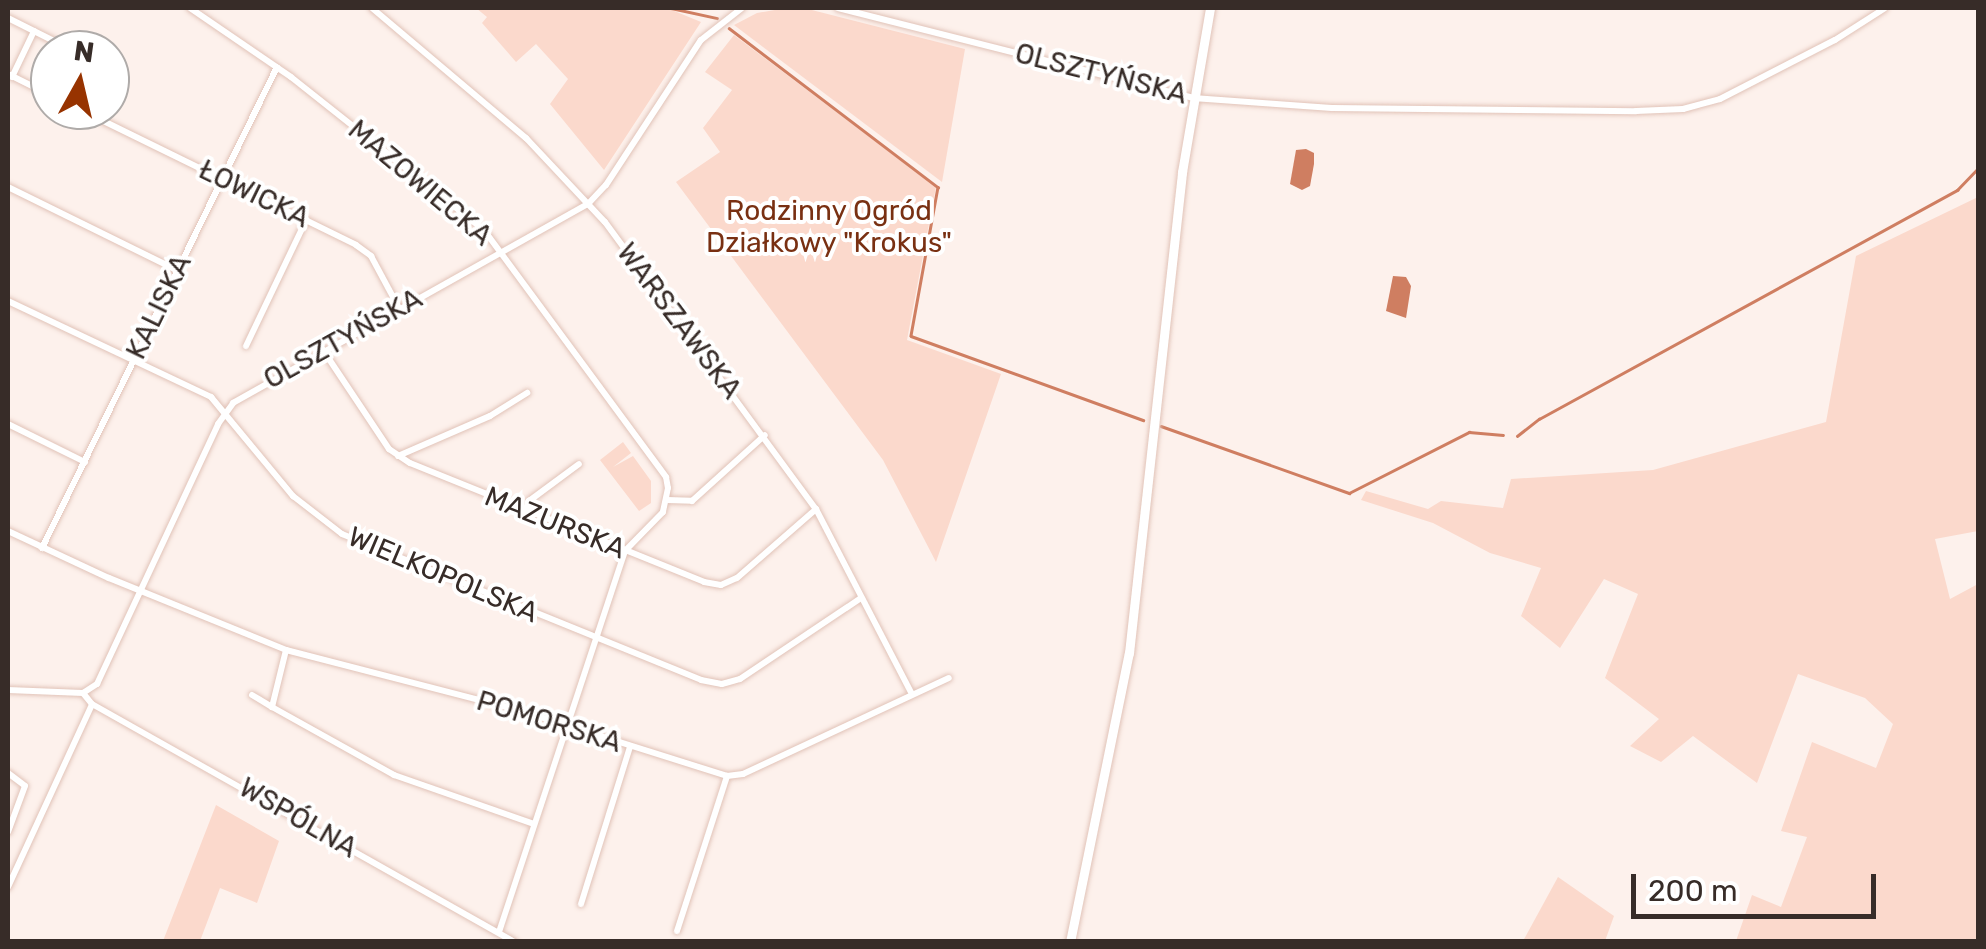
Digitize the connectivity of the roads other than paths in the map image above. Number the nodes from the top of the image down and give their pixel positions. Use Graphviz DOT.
graph roads {
  1 [pos="190,8"];
  2 [pos="372,8"];
  3 [pos="742,8"];
  4 [pos="838,8"];
  5 [pos="1210,8"];
  6 [pos="1886,8"];
  7 [pos="8,18"];
  8 [pos="30,30"];
  9 [pos="30,39"];
  10 [pos="277,67"];
  11 [pos="10,76"];
  12 [pos="1193,98"];
  13 [pos="122,130"];
  14 [pos="222,178"];
  15 [pos="8,187"];
  16 [pos="588,204"];
  17 [pos="306,220"];
  18 [pos="500,253"];
  19 [pos="178,270"];
  20 [pos="8,301"];
  21 [pos="400,308"];
  22 [pos="246,346"];
  23 [pos="323,350"];
  24 [pos="133,362"];
  25 [pos="527,393"];
  26 [pos="225,412"];
  27 [pos="8,424"];
  28 [pos="765,435"];
  29 [pos="398,456"];
  30 [pos="84,462"];
  31 [pos="579,464"];
  32 [pos="668,500"];
  33 [pos="816,509"];
  34 [pos="525,511"];
  35 [pos="8,531"];
  36 [pos="42,548"];
  37 [pos="624,551"];
  38 [pos="142,590"];
  39 [pos="861,598"];
  40 [pos="594,638"];
  41 [pos="286,650"];
  42 [pos="949,678"];
  43 [pos="8,690"];
  44 [pos="83,693"];
  45 [pos="912,694"];
  46 [pos="252,695"];
  47 [pos="92,704"];
  48 [pos="272,707"];
  49 [pos="567,726"];
  50 [pos="630,747"];
  51 [pos="8,773"];
  52 [pos="727,776"];
  53 [pos="534,824"];
  54 [pos="8,832"];
  55 [pos="8,887"];
  56 [pos="581,904"];
  57 [pos="499,931"];
  58 [pos="678,931"];
  59 [pos="515,942"];
  60 [pos="1070,942"];
  1 -- 10 [label="street, MAZOWIECKA"];
  2 -- 16 [label="street, WARSZAWSKA"];
  3 -- 16 [label="street, OLSZTYŃSKA"];
  4 -- 12 [label="street, OLSZTYŃSKA"];
  5 -- 12 [label="main road"];
  6 -- 12 [label="street, OLSZTYŃSKA"];
  7 -- 8 [label="street"];
  9 -- 11 [label="street"];
  10 -- 14 [label="street, KALISKA"];
  10 -- 18 [label="street, MAZOWIECKA"];
  12 -- 60 [label="main road"];
  13 -- 14 [label="street, ŁOWICKA"];
  14 -- 17 [label="street, ŁOWICKA"];
  14 -- 19 [label="street, KALISKA"];
  15 -- 19 [label="street"];
  16 -- 18 [label="street, OLSZTYŃSKA"];
  16 -- 28 [label="street, WARSZAWSKA"];
  17 -- 21 [label="street, ŁOWICKA"];
  17 -- 22 [label="street"];
  18 -- 21 [label="street, OLSZTYŃSKA"];
  18 -- 32 [label="street, MAZOWIECKA"];
  19 -- 24 [label="street, KALISKA"];
  20 -- 24 [label="street, WIELKOPOLSKA"];
  21 -- 23 [label="street, OLSZTYŃSKA"];
  23 -- 26 [label="street, OLSZTYŃSKA"];
  23 -- 29 [label="street"];
  24 -- 26 [label="street, WIELKOPOLSKA"];
  24 -- 30 [label="street, KALISKA"];
  25 -- 29 [label="street"];
  26 -- 38 [label="street, OLSZTYŃSKA"];
  26 -- 40 [label="street, WIELKOPOLSKA"];
  27 -- 30 [label="street"];
  28 -- 32 [label="street"];
  28 -- 33 [label="street, WARSZAWSKA"];
  29 -- 34 [label="street, MAZURSKA"];
  30 -- 36 [label="street, KALISKA"];
  31 -- 34 [label="street"];
  32 -- 37 [label="street"];
  33 -- 37 [label="street, MAZURSKA"];
  33 -- 39 [label="street, WARSZAWSKA"];
  34 -- 37 [label="street, MAZURSKA"];
  35 -- 36 [label="street, POMORSKA"];
  36 -- 38 [label="street, POMORSKA"];
  37 -- 40 [label="street"];
  38 -- 41 [label="street, POMORSKA"];
  38 -- 44 [label="street, OLSZTYŃSKA"];
  39 -- 40 [label="street, WIELKOPOLSKA"];
  39 -- 45 [label="street, WARSZAWSKA"];
  40 -- 49 [label="street"];
  41 -- 48 [label="street"];
  41 -- 49 [label="street, POMORSKA"];
  42 -- 45 [label="street"];
  43 -- 44 [label="street"];
  44 -- 47 [label="street, WSPÓLNA"];
  45 -- 52 [label="street"];
  46 -- 48 [label="street"];
  47 -- 55 [label="street"];
  47 -- 57 [label="street, WSPÓLNA"];
  48 -- 53 [label="street"];
  49 -- 50 [label="street, POMORSKA"];
  49 -- 53 [label="street"];
  50 -- 52 [label="street, POMORSKA"];
  50 -- 56 [label="street"];
  51 -- 54 [label="street"];
  52 -- 58 [label="street"];
  53 -- 57 [label="street"];
  57 -- 59 [label="street, WSPÓLNA"];
}
